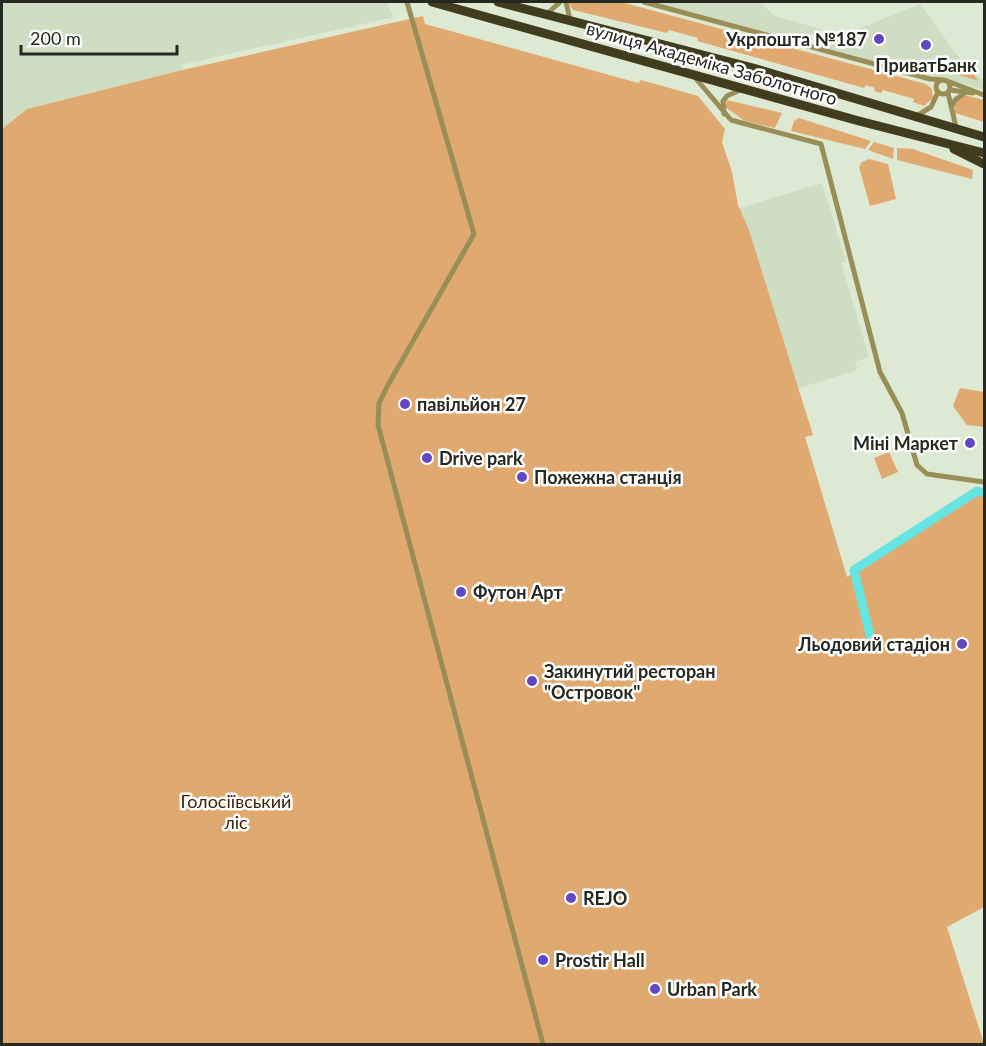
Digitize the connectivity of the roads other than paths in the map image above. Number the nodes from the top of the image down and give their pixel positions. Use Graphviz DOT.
graph roads {
  1 [pos="407,2"];
  2 [pos="432,2"];
  3 [pos="498,2"];
  4 [pos="560,2"];
  5 [pos="566,2"];
  6 [pos="644,2"];
  7 [pos="547,14"];
  8 [pos="570,20"];
  9 [pos="691,74"];
  10 [pos="930,79"];
  11 [pos="945,81"];
  12 [pos="745,88"];
  13 [pos="937,89"];
  14 [pos="949,91"];
  15 [pos="966,92"];
  16 [pos="983,94"];
  17 [pos="951,108"];
  18 [pos="725,115"];
  19 [pos="918,115"];
  20 [pos="960,128"];
  21 [pos="984,129"];
  22 [pos="984,136"];
  23 [pos="947,145"];
  24 [pos="984,153"];
  25 [pos="984,164"];
  26 [pos="984,482"];
  27 [pos="543,1044"];
  1 -- 27 [label="street"];
  2 -- 9 [label="highway, вулиця Академіка Заболотного"];
  3 -- 7 [label="highway, вулиця Академіка Заболотного"];
  4 -- 7 [label="street"];
  5 -- 8 [label="street"];
  6 -- 10 [label="street"];
  7 -- 8 [label="highway, вулиця Академіка Заболотного"];
  8 -- 19 [label="highway, вулиця Академіка Заболотного"];
  9 -- 12 [label="highway, вулиця Академіка Заболотного"];
  9 -- 18 [label="street"];
  10 -- 11 [label="street"];
  10 -- 13 [label="street"];
  11 -- 13 [label="street"];
  11 -- 14 [label="street"];
  11 -- 16 [label="street"];
  12 -- 18 [label="street"];
  12 -- 23 [label="highway, вулиця Академіка Заболотного"];
  13 -- 14 [label="street"];
  13 -- 19 [label="street"];
  14 -- 15 [label="street"];
  14 -- 17 [label="street"];
  15 -- 16 [label="street"];
  15 -- 17 [label="street"];
  17 -- 20 [label="street"];
  18 -- 26 [label="street"];
  19 -- 20 [label="highway, вулиця Академіка Заболотного"];
  20 -- 21 [label="highway"];
  20 -- 22 [label="highway, вулиця Академіка Заболотного"];
  23 -- 24 [label="highway, вулиця Академіка Заболотного"];
  23 -- 25 [label="highway"];
}
